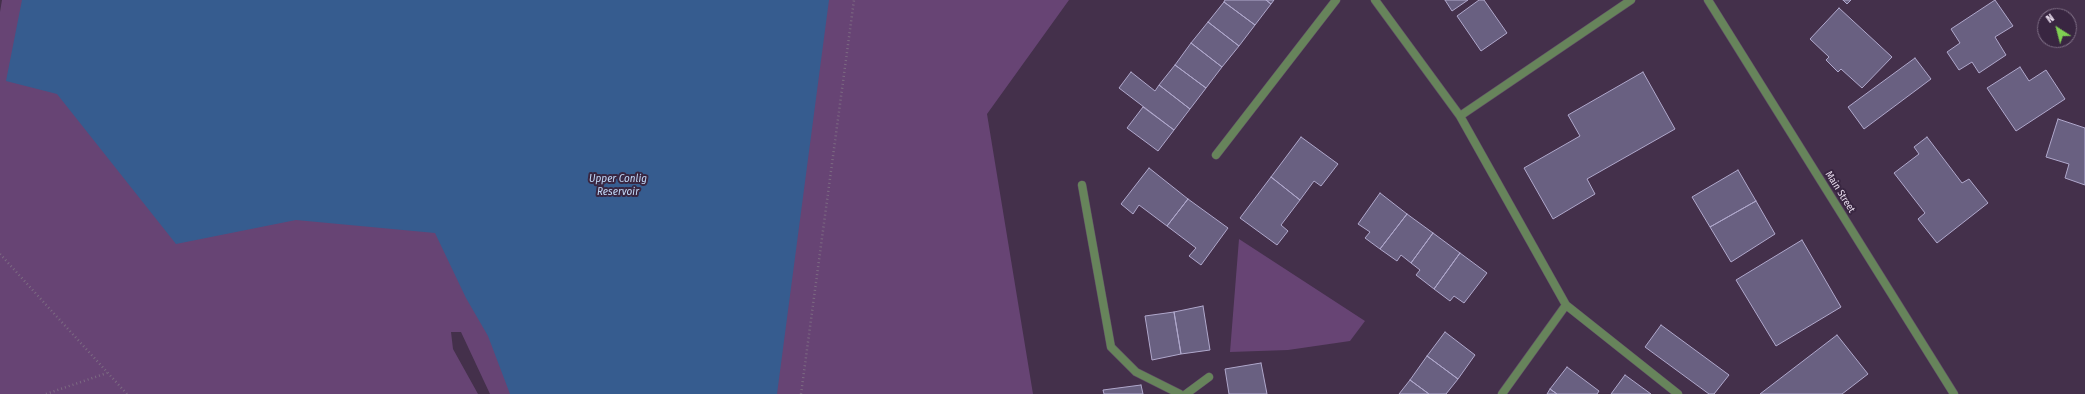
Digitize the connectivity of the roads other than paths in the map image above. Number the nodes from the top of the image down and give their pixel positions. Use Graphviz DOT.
graph roads {
  1 [pos="1336,0"];
  2 [pos="1375,0"];
  3 [pos="1631,0"];
  4 [pos="1708,0"];
  5 [pos="1460,116"];
  6 [pos="1216,156"];
  7 [pos="1082,186"];
  8 [pos="1566,305"];
  9 [pos="1209,377"];
  10 [pos="1180,394"];
  11 [pos="1186,394"];
  12 [pos="1502,394"];
  13 [pos="1678,394"];
  14 [pos="1954,394"];
  1 -- 6 [label="street"];
  2 -- 5 [label="street"];
  3 -- 5 [label="street"];
  4 -- 14 [label="street, Main Street"];
  5 -- 8 [label="street"];
  7 -- 10 [label="street"];
  8 -- 12 [label="street"];
  8 -- 13 [label="street"];
  9 -- 11 [label="street"];
}
